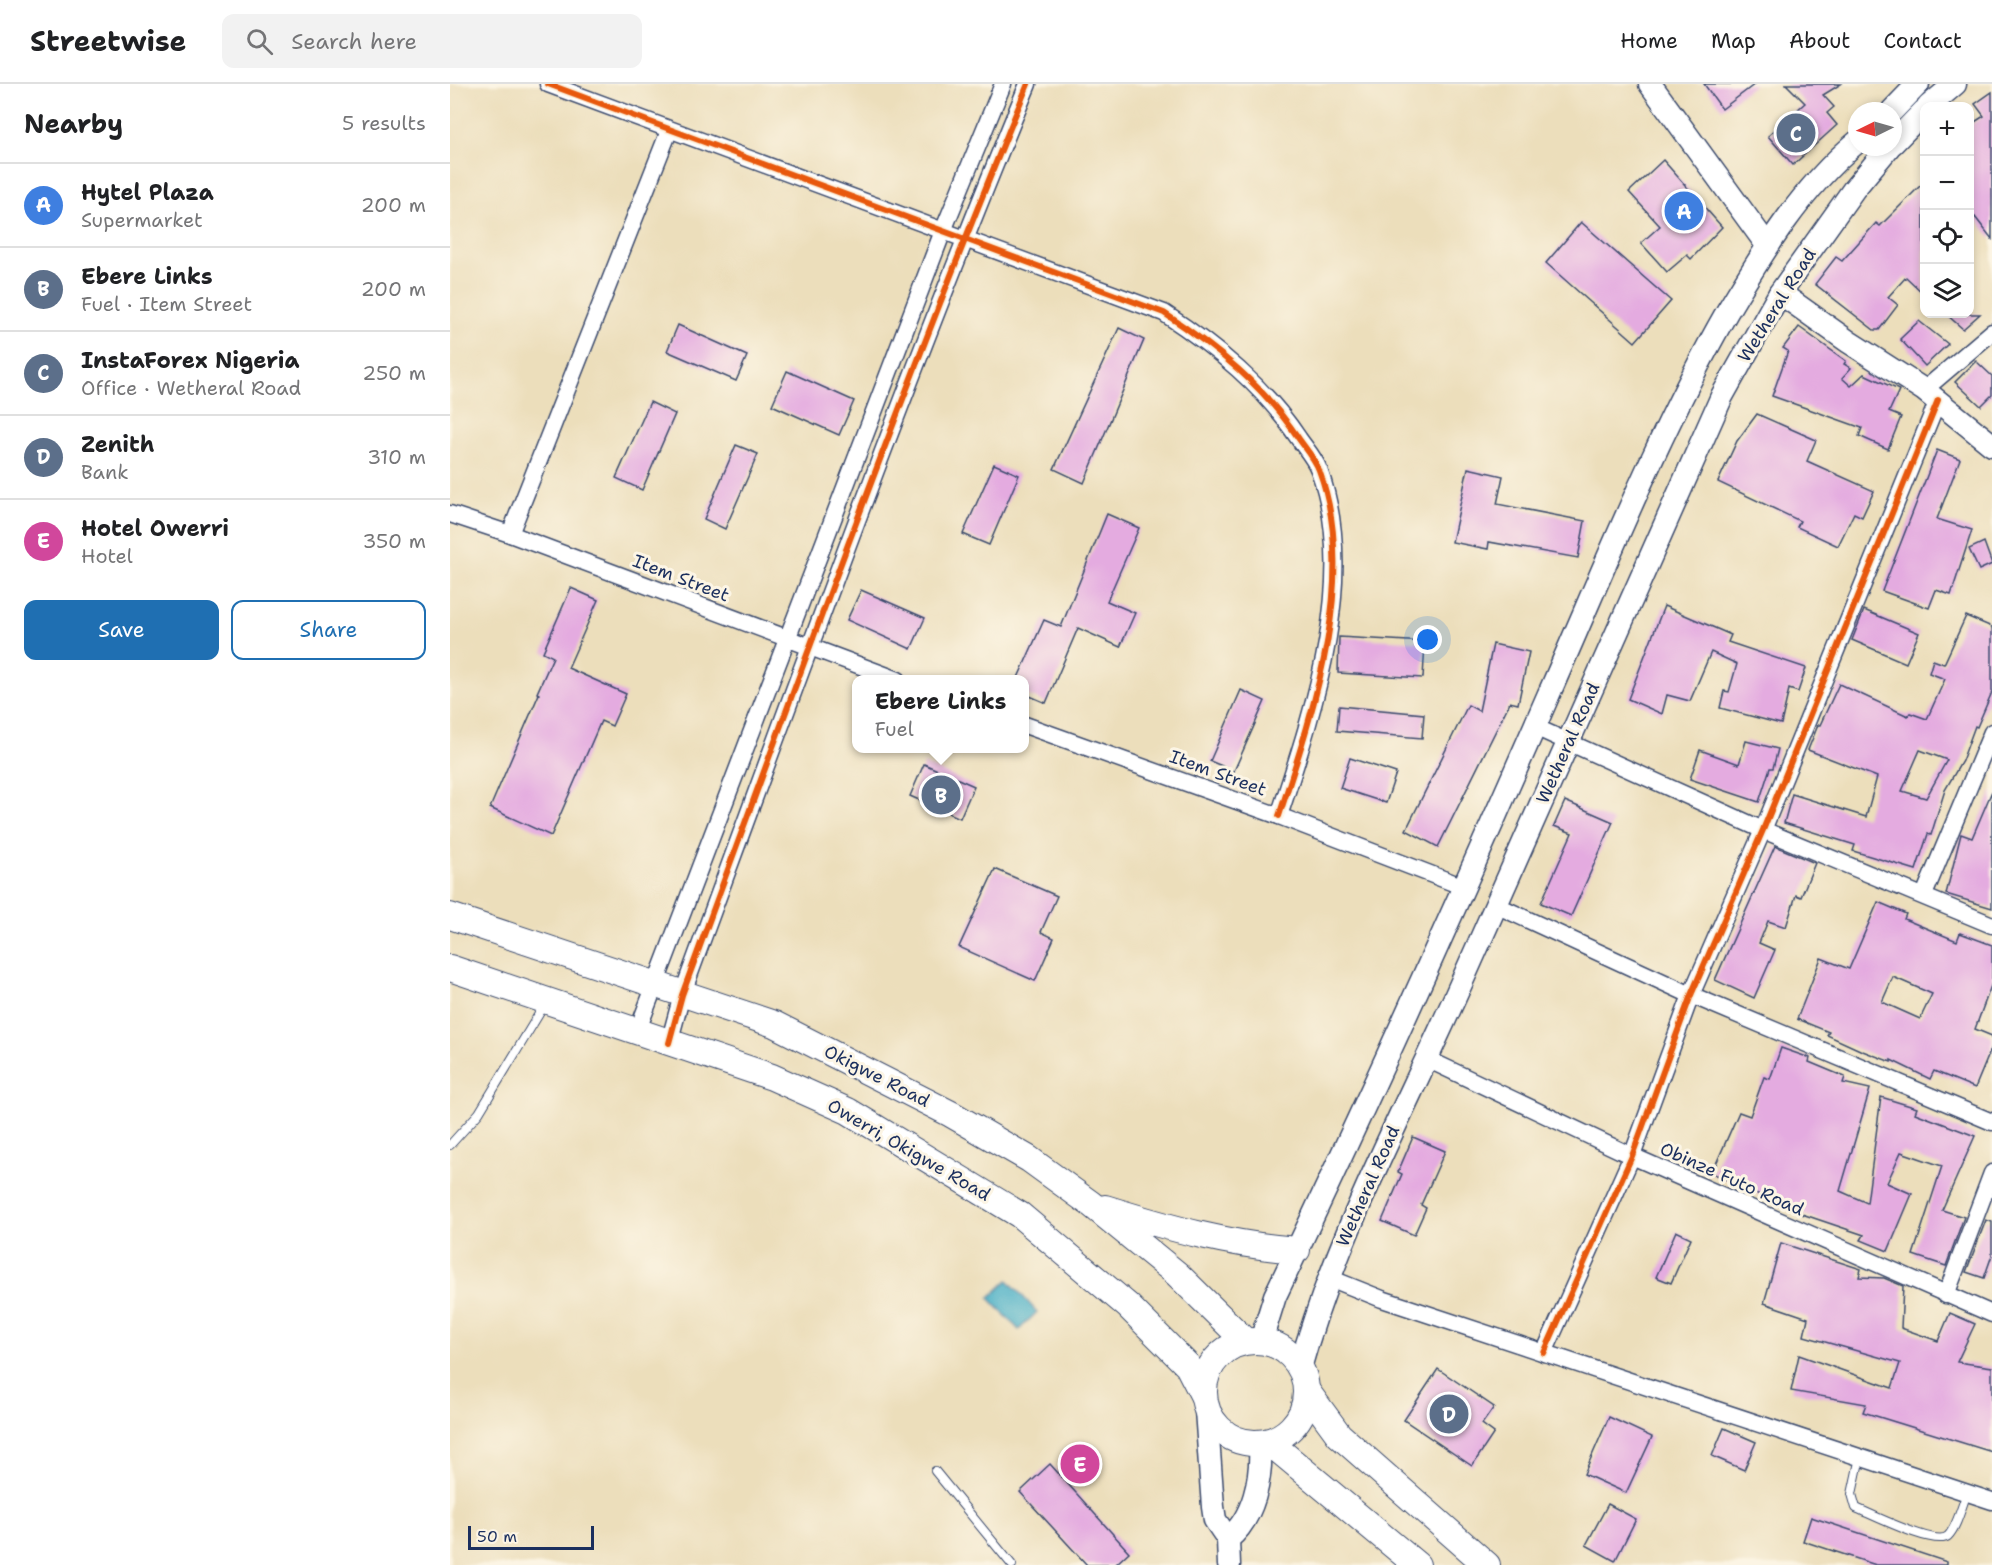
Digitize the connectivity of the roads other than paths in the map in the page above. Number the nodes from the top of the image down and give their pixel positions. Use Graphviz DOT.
graph roads {
  1 [pos="548,84"];
  2 [pos="1003,84"];
  3 [pos="1028,84"];
  4 [pos="1650,84"];
  5 [pos="1918,84"];
  6 [pos="1955,84"];
  7 [pos="1901,102"];
  8 [pos="1934,102"];
  9 [pos="1920,115"];
  10 [pos="669,131"];
  11 [pos="1902,134"];
  12 [pos="1848,151"];
  13 [pos="1882,156"];
  14 [pos="943,231"];
  15 [pos="965,238"];
  16 [pos="1767,245"];
  17 [pos="1780,293"];
  18 [pos="1992,332"];
  19 [pos="1931,395"];
  20 [pos="1992,445"];
  21 [pos="450,514"];
  22 [pos="510,534"];
  23 [pos="786,639"];
  24 [pos="810,648"];
  25 [pos="884,675"];
  26 [pos="1029,726"];
  27 [pos="1535,727"];
  28 [pos="1992,732"];
  29 [pos="1568,741"];
  30 [pos="1279,816"];
  31 [pos="1763,831"];
  32 [pos="1464,887"];
  33 [pos="1924,895"];
  34 [pos="1496,905"];
  35 [pos="450,916"];
  36 [pos="1992,924"];
  37 [pos="450,968"];
  38 [pos="655,984"];
  39 [pos="682,995"];
  40 [pos="1691,995"];
  41 [pos="547,1001"];
  42 [pos="637,1032"];
  43 [pos="669,1043"];
  44 [pos="1427,1059"];
  45 [pos="1992,1122"];
  46 [pos="450,1145"];
  47 [pos="1632,1156"];
  48 [pos="1992,1173"];
  49 [pos="1091,1204"];
  50 [pos="1297,1250"];
  51 [pos="1328,1277"];
  52 [pos="1946,1295"];
  53 [pos="1992,1314"];
  54 [pos="1253,1341"];
  55 [pos="1544,1353"];
  56 [pos="1303,1379"];
  57 [pos="1204,1402"];
  58 [pos="1265,1444"];
  59 [pos="1860,1457"];
  60 [pos="935,1471"];
  61 [pos="1967,1493"];
  62 [pos="1992,1501"];
  63 [pos="1228,1539"];
  64 [pos="1012,1565"];
  65 [pos="1229,1565"];
  66 [pos="1417,1565"];
  67 [pos="1486,1565"];
  1 -- 10 [label="street"];
  2 -- 14 [label="street"];
  3 -- 15 [label="street"];
  4 -- 16 [label="main road"];
  5 -- 7 [label="main road"];
  6 -- 8 [label="main road"];
  9 -- 11 [label="main road"];
  10 -- 14 [label="street"];
  10 -- 22 [label="street"];
  12 -- 16 [label="main road, Wetheral Road"];
  13 -- 17 [label="main road, Wetheral Road"];
  14 -- 15 [label="street"];
  14 -- 23 [label="street"];
  15 -- 24 [label="street"];
  15 -- 30 [label="street"];
  16 -- 27 [label="main road, Wetheral Road"];
  17 -- 19 [label="main road"];
  17 -- 29 [label="main road, Wetheral Road"];
  18 -- 19 [label="street"];
  19 -- 20 [label="main road"];
  19 -- 31 [label="street"];
  21 -- 22 [label="street, Item Street"];
  22 -- 23 [label="street, Item Street"];
  23 -- 24 [label="street, Item Street"];
  23 -- 38 [label="street"];
  24 -- 25 [label="street, Item Street"];
  24 -- 39 [label="street"];
  26 -- 30 [label="street, Item Street"];
  27 -- 29 [label="street"];
  27 -- 32 [label="main road, Wetheral Road"];
  28 -- 33 [label="street"];
  29 -- 31 [label="street"];
  29 -- 34 [label="main road, Wetheral Road"];
  30 -- 32 [label="street, Item Street"];
  31 -- 33 [label="street"];
  31 -- 40 [label="street"];
  32 -- 50 [label="main road, Wetheral Road"];
  33 -- 36 [label="street"];
  34 -- 40 [label="street"];
  34 -- 44 [label="main road, Wetheral Road"];
  35 -- 38 [label="main road, Okigwe Road"];
  37 -- 41 [label="main road, Owerri, Okigwe Road"];
  38 -- 39 [label="main road, Okigwe Road"];
  38 -- 42 [label="street"];
  39 -- 43 [label="street"];
  39 -- 49 [label="main road, Okigwe Road"];
  40 -- 45 [label="street"];
  40 -- 47 [label="street"];
  41 -- 42 [label="main road, Owerri, Okigwe Road"];
  41 -- 46 [label="lane"];
  42 -- 43 [label="main road, Owerri, Okigwe Road"];
  43 -- 57 [label="main road, Owerri, Okigwe Road"];
  44 -- 47 [label="street, Obinze Futo Road"];
  44 -- 51 [label="main road, Wetheral Road"];
  47 -- 52 [label="street, Obinze Futo Road"];
  47 -- 55 [label="street"];
  48 -- 52 [label="street"];
  49 -- 50 [label="main road"];
  49 -- 54 [label="main road, Okigwe Road"];
  50 -- 54 [label="main road, Wetheral Road"];
  51 -- 55 [label="street"];
  51 -- 56 [label="main road, Wetheral Road"];
  52 -- 53 [label="street, Obinze Futo Road"];
  54 -- 56 [label="main road"];
  54 -- 57 [label="main road"];
  55 -- 59 [label="street"];
  56 -- 58 [label="main road"];
  56 -- 67 [label="main road"];
  57 -- 58 [label="main road"];
  57 -- 63 [label="main road"];
  58 -- 63 [label="main road"];
  58 -- 66 [label="main road"];
  59 -- 61 [label="street"];
  59 -- 61 [label="lane"];
  60 -- 64 [label="lane"];
  61 -- 62 [label="street"];
  63 -- 65 [label="main road"];
}
